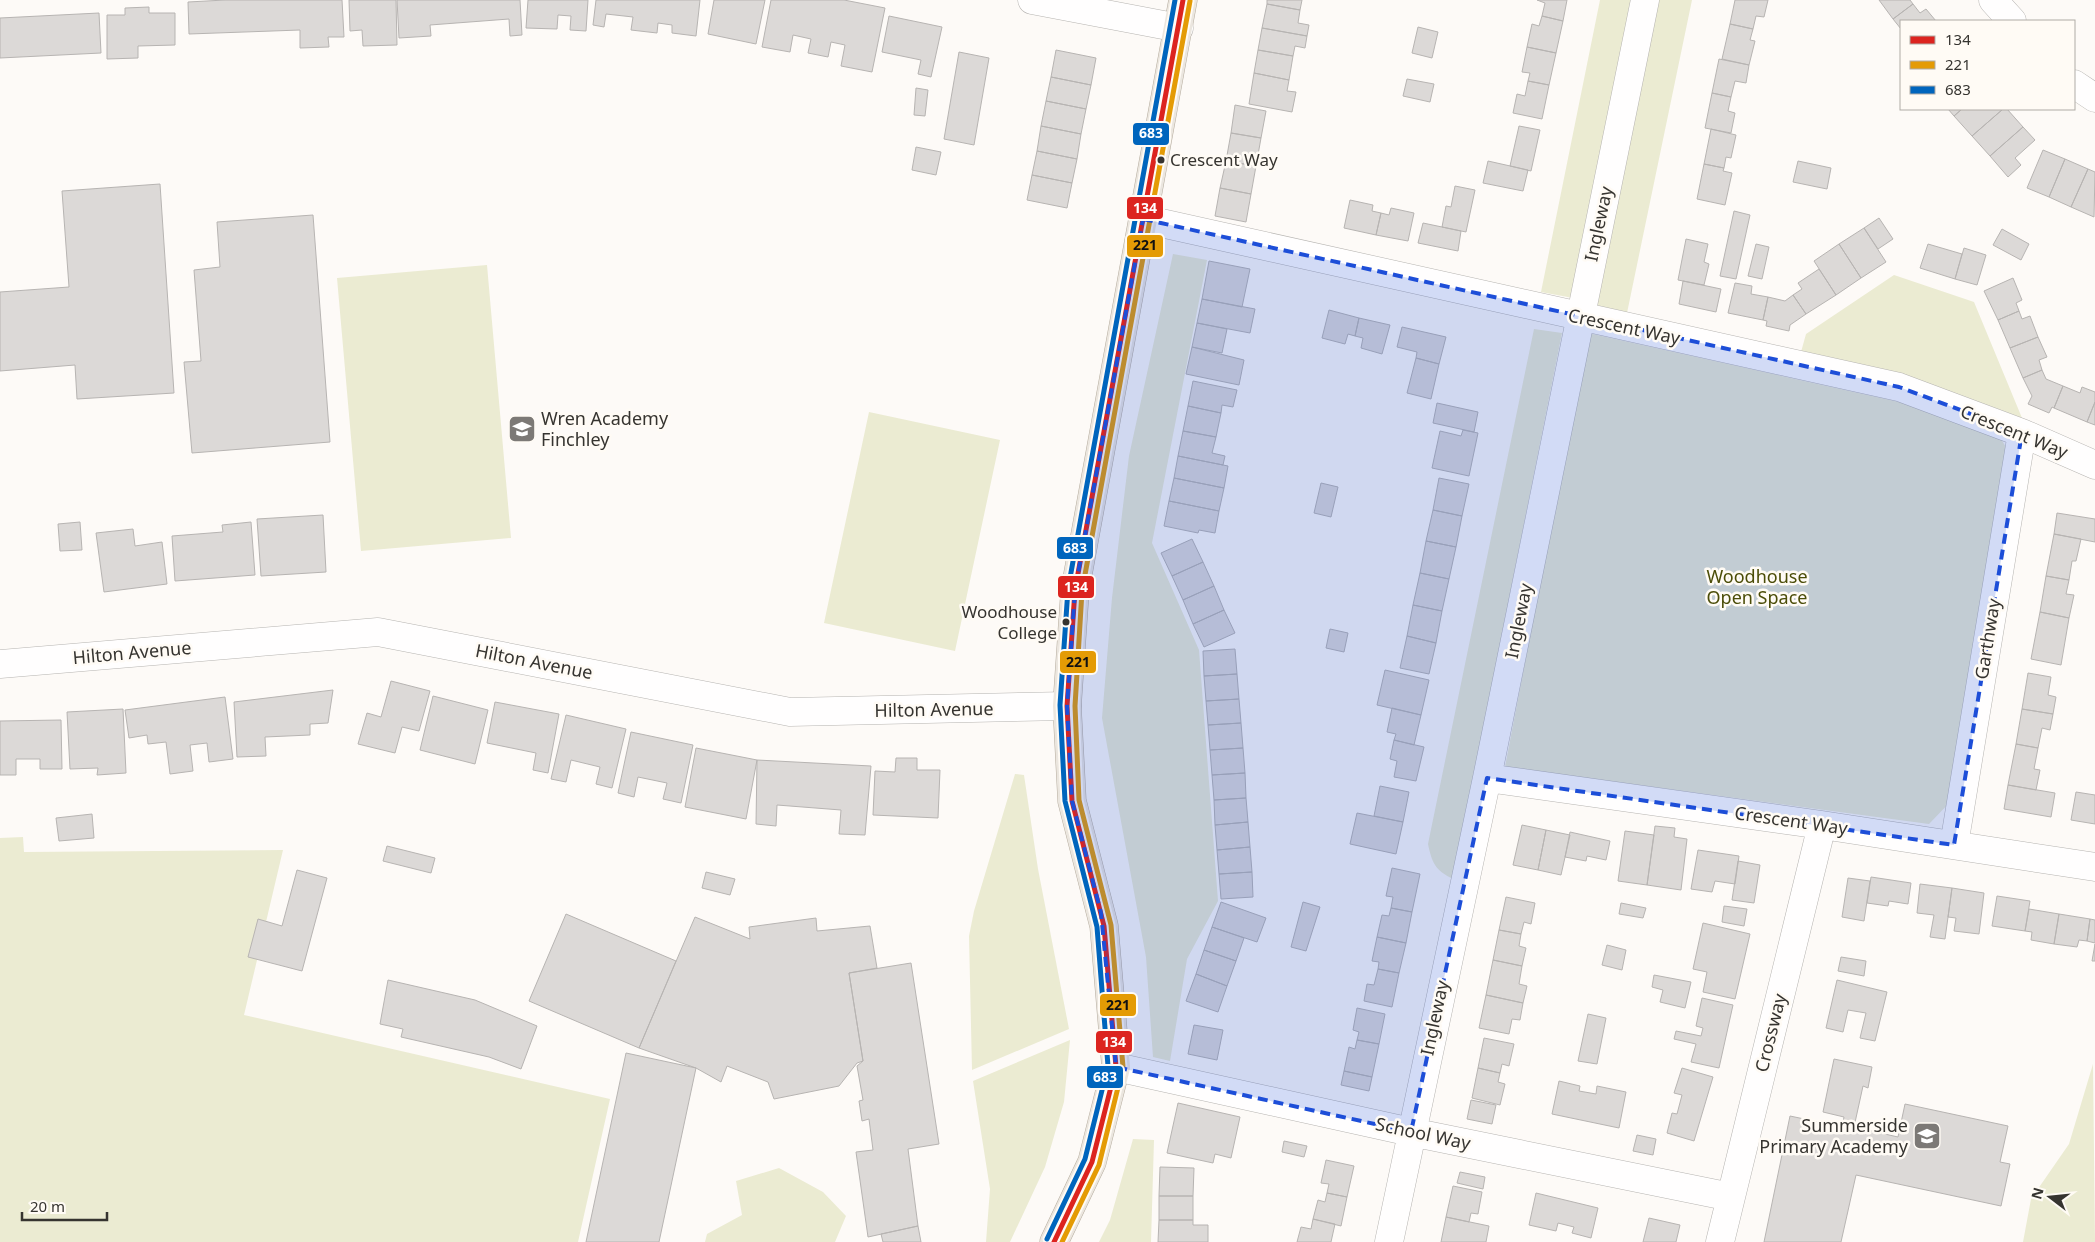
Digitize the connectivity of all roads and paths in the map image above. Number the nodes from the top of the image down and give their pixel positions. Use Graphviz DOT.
graph roads {
  1 [pos="1032,0"];
  2 [pos="1183,0"];
  3 [pos="1645,0"];
  4 [pos="1993,0"];
  5 [pos="2011,20"];
  6 [pos="1178,28"];
  7 [pos="2075,85"];
  8 [pos="2095,98"];
  9 [pos="1142,219"];
  10 [pos="1581,317"];
  11 [pos="2022,433"];
  12 [pos="2095,465"];
  13 [pos="0,664"];
  14 [pos="1066,706"];
  15 [pos="1487,778"];
  16 [pos="1822,825"];
  17 [pos="1954,845"];
  18 [pos="2095,867"];
  19 [pos="1116,1067"];
  20 [pos="1411,1132"];
  21 [pos="1731,1197"];
  22 [pos="1054,1242"];
  23 [pos="1389,1242"];
  24 [pos="1720,1242"];
  1 -- 6 [label="street"];
  2 -- 6 [label="main road"];
  3 -- 10 [label="street, Ingleway"];
  4 -- 5 [label="street"];
  6 -- 9 [label="main road"];
  7 -- 8 [label="street"];
  9 -- 10 [label="street, Crescent Way"];
  9 -- 14 [label="main road"];
  10 -- 11 [label="street, Crescent Way"];
  10 -- 15 [label="street, Ingleway"];
  11 -- 12 [label="street, Crescent Way"];
  11 -- 17 [label="street, Garthway"];
  13 -- 14 [label="street, Hilton Avenue"];
  14 -- 19 [label="main road"];
  15 -- 16 [label="street, Crescent Way"];
  15 -- 20 [label="street, Ingleway"];
  16 -- 17 [label="street, Crescent Way"];
  16 -- 21 [label="street, Crossway"];
  17 -- 18 [label="street, Crescent Way"];
  19 -- 20 [label="street, School Way"];
  19 -- 22 [label="main road"];
  20 -- 21 [label="street, School Way"];
  20 -- 23 [label="street, Ingleway"];
  21 -- 24 [label="street, Crossway"];
}
